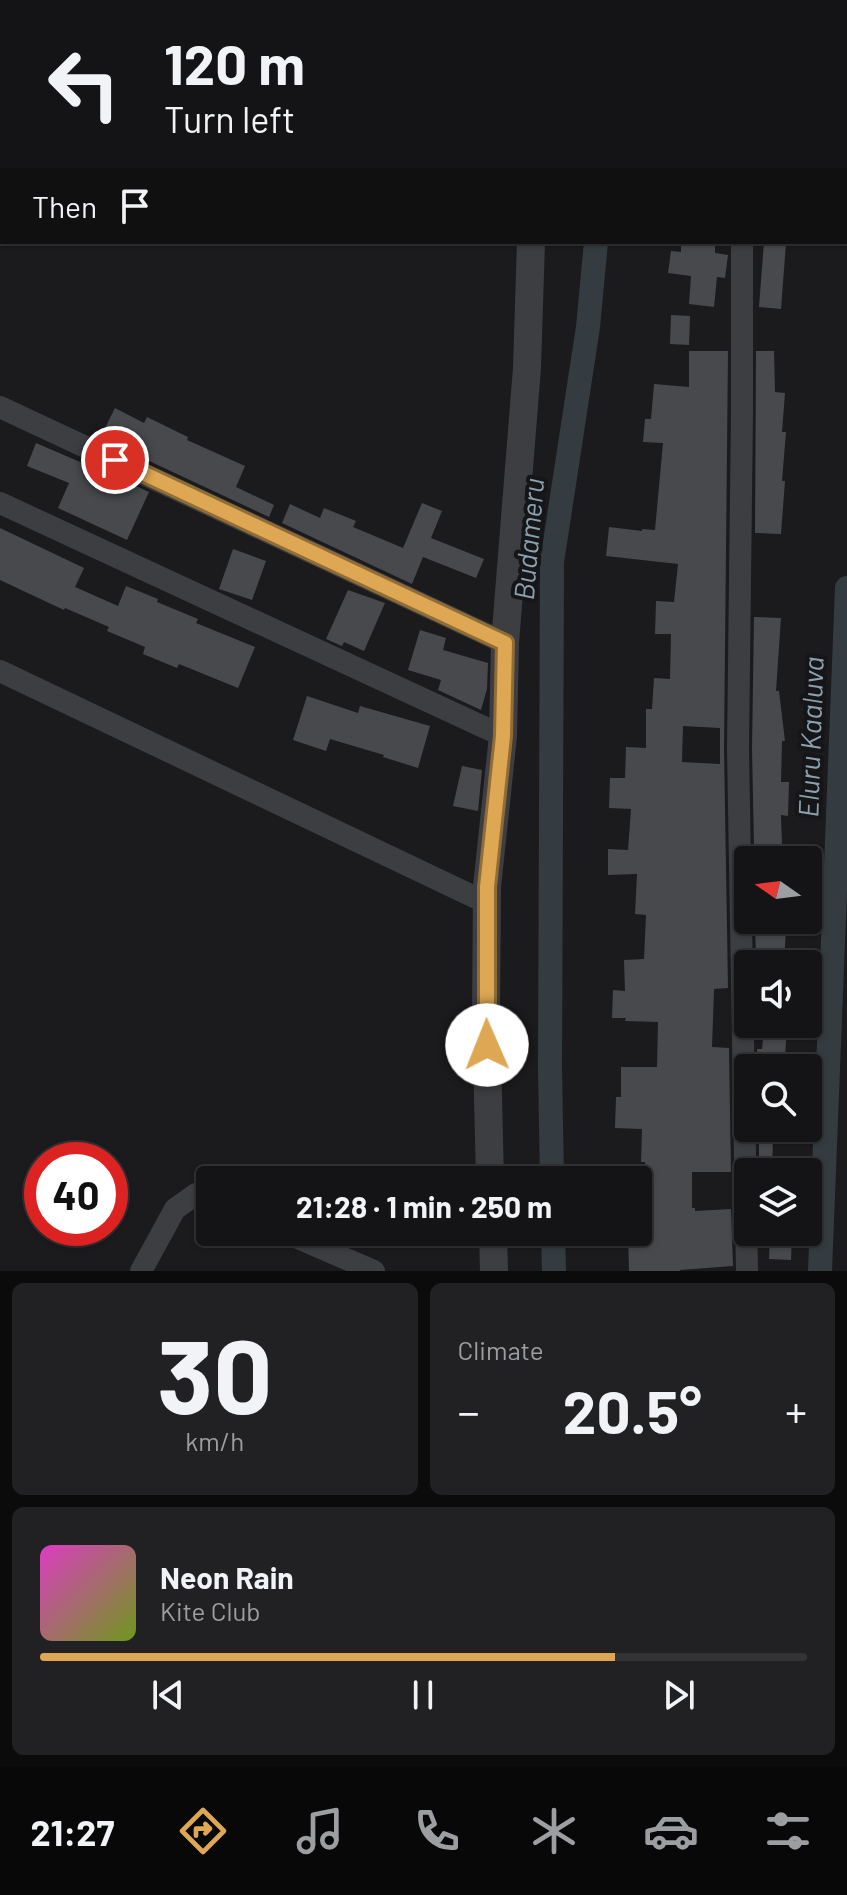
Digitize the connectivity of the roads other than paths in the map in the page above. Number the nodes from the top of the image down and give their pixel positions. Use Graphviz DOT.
graph roads {
  1 [pos="531,244"];
  2 [pos="742,244"];
  3 [pos="0,407"];
  4 [pos="0,503"];
  5 [pos="505,643"];
  6 [pos="0,671"];
  7 [pos="503,736"];
  8 [pos="487,903"];
  9 [pos="490,1166"];
  10 [pos="196,1194"];
  11 [pos="316,1246"];
  12 [pos="493,1246"];
  13 [pos="141,1271"];
  14 [pos="374,1271"];
  15 [pos="494,1271"];
  16 [pos="747,1271"];
  1 -- 5 [label="street"];
  2 -- 16 [label="street"];
  3 -- 5 [label="street"];
  4 -- 7 [label="street"];
  5 -- 7 [label="street"];
  6 -- 8 [label="street"];
  7 -- 8 [label="street"];
  8 -- 9 [label="street"];
  10 -- 13 [label="street"];
  11 -- 14 [label="street"];
  12 -- 15 [label="street"];
}
